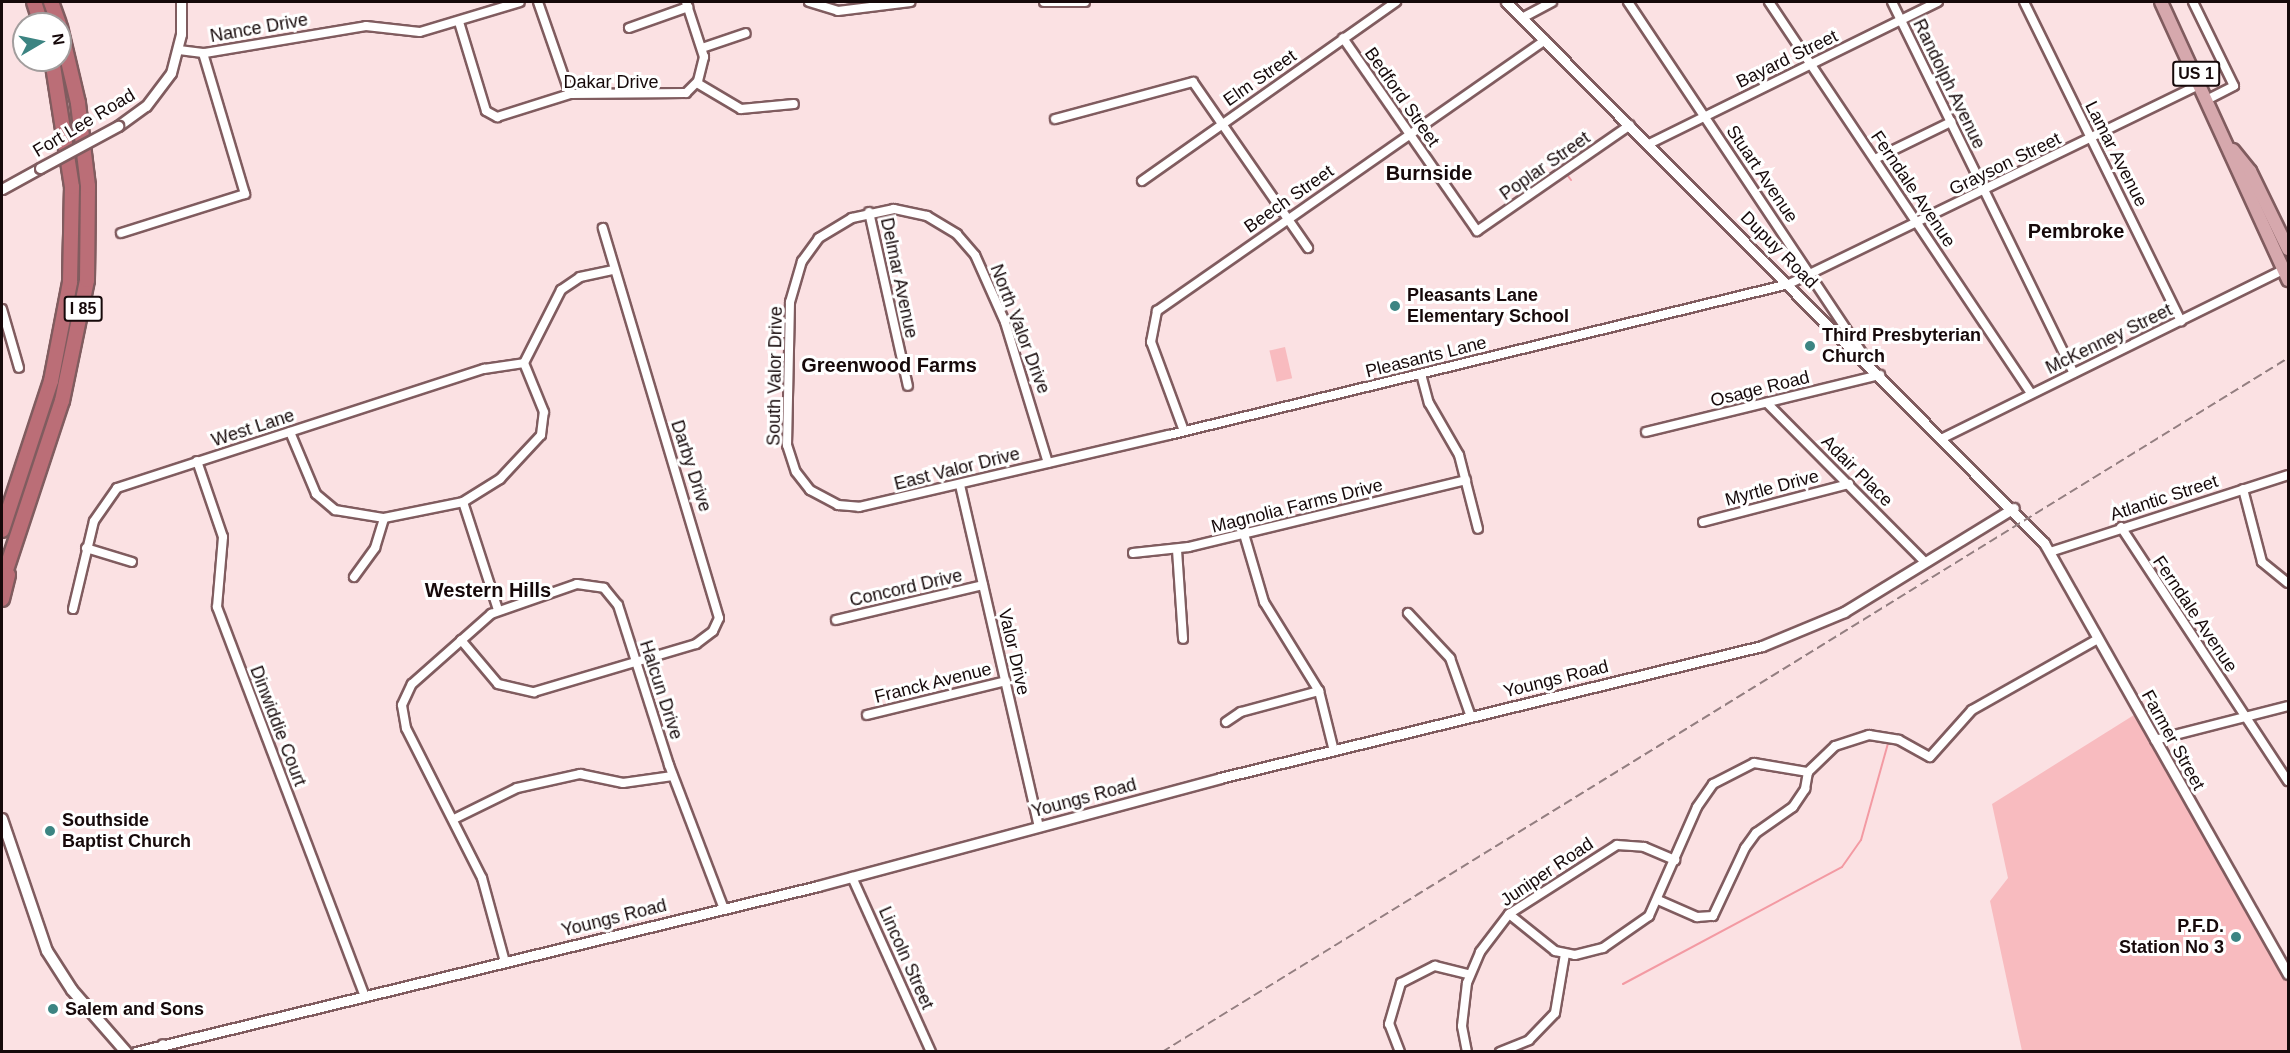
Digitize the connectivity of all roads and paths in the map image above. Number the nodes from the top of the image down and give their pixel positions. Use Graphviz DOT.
graph roads {
  1 [pos="181,2"];
  2 [pos="520,2"];
  3 [pos="538,2"];
  4 [pos="809,2"];
  5 [pos="910,2"];
  6 [pos="1044,2"];
  7 [pos="1085,2"];
  8 [pos="1396,2"];
  9 [pos="1506,2"];
  10 [pos="1552,2"];
  11 [pos="1628,2"];
  12 [pos="1770,2"];
  13 [pos="1892,2"];
  14 [pos="1938,2"];
  15 [pos="2024,2"];
  16 [pos="2161,2"];
  17 [pos="2193,2"];
  18 [pos="687,4"];
  19 [pos="1522,18"];
  20 [pos="1901,20"];
  21 [pos="459,22"];
  22 [pos="629,28"];
  23 [pos="746,33"];
  24 [pos="1343,38"];
  25 [pos="1545,40"];
  26 [pos="702,48"];
  27 [pos="179,50"];
  28 [pos="203,53"];
  29 [pos="1812,64"];
  30 [pos="54,72"];
  31 [pos="71,72"];
  32 [pos="697,83"];
  33 [pos="2201,84"];
  34 [pos="570,94"];
  35 [pos="2208,99"];
  36 [pos="794,104"];
  37 [pos="1705,116"];
  38 [pos="1055,119"];
  39 [pos="1222,122"];
  40 [pos="1951,122"];
  41 [pos="1630,125"];
  42 [pos="1410,134"];
  43 [pos="2091,139"];
  44 [pos="1649,144"];
  45 [pos="2231,147"];
  46 [pos="1875,159"];
  47 [pos="1142,180"];
  48 [pos="2,189"];
  49 [pos="1984,190"];
  50 [pos="869,212"];
  51 [pos="1288,219"];
  52 [pos="1917,223"];
  53 [pos="603,228"];
  54 [pos="1478,231"];
  55 [pos="121,233"];
  56 [pos="1308,248"];
  57 [pos="2289,249"];
  58 [pos="612,270"];
  59 [pos="2287,273"];
  60 [pos="1812,275"];
  61 [pos="1789,284"];
  62 [pos="2,309"];
  63 [pos="2181,321"];
  64 [pos="524,363"];
  65 [pos="1869,363"];
  66 [pos="18,368"];
  67 [pos="2074,373"];
  68 [pos="1420,374"];
  69 [pos="1880,375"];
  70 [pos="908,386"];
  71 [pos="2031,394"];
  72 [pos="1767,403"];
  73 [pos="290,432"];
  74 [pos="1184,432"];
  75 [pos="1646,432"];
  76 [pos="1943,438"];
  77 [pos="1140,442"];
  78 [pos="197,461"];
  79 [pos="1048,463"];
  80 [pos="794,469"];
  81 [pos="2289,475"];
  82 [pos="1466,480"];
  83 [pos="960,484"];
  84 [pos="1849,484"];
  85 [pos="2243,489"];
  86 [pos="463,502"];
  87 [pos="2014,508"];
  88 [pos="384,518"];
  89 [pos="1703,522"];
  90 [pos="2027,523"];
  91 [pos="2121,527"];
  92 [pos="1478,528"];
  93 [pos="2,530"];
  94 [pos="1244,534"];
  95 [pos="86,548"];
  96 [pos="1177,550"];
  97 [pos="14,551"];
  98 [pos="2050,552"];
  99 [pos="1133,553"];
  100 [pos="132,562"];
  101 [pos="1925,562"];
  102 [pos="354,578"];
  103 [pos="2,582"];
  104 [pos="2289,583"];
  105 [pos="983,585"];
  106 [pos="2,599"];
  107 [pos="73,609"];
  108 [pos="498,610"];
  109 [pos="1408,613"];
  110 [pos="836,620"];
  111 [pos="1183,639"];
  112 [pos="2098,639"];
  113 [pos="461,640"];
  114 [pos="637,663"];
  115 [pos="1006,681"];
  116 [pos="1319,691"];
  117 [pos="2289,706"];
  118 [pos="867,715"];
  119 [pos="2245,716"];
  120 [pos="1471,717"];
  121 [pos="1226,722"];
  122 [pos="2155,740"];
  123 [pos="1334,751"];
  124 [pos="1808,772"];
  125 [pos="673,776"];
  126 [pos="2289,781"];
  127 [pos="2,819"];
  128 [pos="454,819"];
  129 [pos="1039,827"];
  130 [pos="1675,860"];
  131 [pos="852,877"];
  132 [pos="1658,900"];
  133 [pos="724,909"];
  134 [pos="1509,914"];
  135 [pos="1565,954"];
  136 [pos="505,962"];
  137 [pos="2289,974"];
  138 [pos="1470,975"];
  139 [pos="364,997"];
  140 [pos="160,1048"];
  141 [pos="126,1052"];
  142 [pos="136,1052"];
  143 [pos="931,1052"];
  144 [pos="1400,1052"];
  145 [pos="1467,1052"];
  146 [pos="1500,1052"];
  1 -- 27 [label="street, Fort Lee Road"];
  2 -- 21 [label="street, Nance Drive"];
  3 -- 34 [label="street"];
  4 -- 5 [label="street"];
  6 -- 7 [label="street"];
  8 -- 24 [label="street, Elm Street"];
  9 -- 19 [label="street, Dupuy Road"];
  10 -- 19 [label="street"];
  11 -- 37 [label="street, Stuart Avenue"];
  12 -- 29 [label="street, Ferndale Avenue"];
  13 -- 20 [label="street, Randolph Avenue"];
  14 -- 20 [label="street, Bayard Street"];
  15 -- 43 [label="street, Lamar Avenue"];
  16 -- 33 [label="main road, US 1"];
  17 -- 35 [label="street"];
  18 -- 22 [label="street"];
  18 -- 26 [label="street"];
  19 -- 25 [label="street, Dupuy Road"];
  20 -- 29 [label="street, Bayard Street"];
  20 -- 40 [label="street, Randolph Avenue"];
  21 -- 28 [label="street, Nance Drive"];
  21 -- 34 [label="street, Dakar Drive"];
  23 -- 26 [label="street"];
  24 -- 39 [label="street, Elm Street"];
  24 -- 42 [label="street, Bedford Street"];
  25 -- 41 [label="street, Dupuy Road"];
  25 -- 42 [label="street, Beech Street"];
  26 -- 32 [label="street"];
  27 -- 28 [label="street, Nance Drive"];
  27 -- 48 [label="street, Fort Lee Road, bridge"];
  28 -- 55 [label="street"];
  29 -- 37 [label="street, Bayard Street"];
  29 -- 46 [label="street, Ferndale Avenue"];
  30 -- 93 [label="highway, I 85"];
  31 -- 97 [label="highway, I 85"];
  32 -- 34 [label="street, Dakar Drive"];
  32 -- 36 [label="street"];
  33 -- 35 [label="main road, US 1"];
  33 -- 43 [label="street, Grayson Street"];
  35 -- 45 [label="main road, US 1"];
  37 -- 44 [label="street, Bayard Street"];
  37 -- 60 [label="street, Stuart Avenue"];
  38 -- 39 [label="street"];
  39 -- 47 [label="street, Elm Street"];
  39 -- 51 [label="street"];
  40 -- 46 [label="street"];
  40 -- 49 [label="street, Randolph Avenue"];
  41 -- 44 [label="street, Dupuy Road"];
  41 -- 54 [label="street, Poplar Street"];
  42 -- 51 [label="street, Beech Street"];
  42 -- 54 [label="street, Bedford Street"];
  43 -- 49 [label="street, Grayson Street"];
  43 -- 63 [label="street, Lamar Avenue"];
  44 -- 61 [label="street, Dupuy Road"];
  45 -- 57 [label="main road, US 1"];
  45 -- 59 [label="main road, US 1"];
  46 -- 52 [label="street, Ferndale Avenue"];
  49 -- 52 [label="street, Grayson Street"];
  49 -- 67 [label="street, Randolph Avenue"];
  50 -- 70 [label="street, Delmar Avenue"];
  50 -- 79 [label="street, North Valor Drive"];
  50 -- 80 [label="street, South Valor Drive"];
  51 -- 56 [label="street"];
  51 -- 74 [label="street, Beech Street"];
  52 -- 60 [label="street, Grayson Street"];
  52 -- 71 [label="street, Ferndale Avenue"];
  53 -- 58 [label="street, Darby Drive"];
  58 -- 64 [label="street"];
  58 -- 114 [label="street, Darby Drive"];
  59 -- 63 [label="street, McKenney Street"];
  60 -- 61 [label="street, Grayson Street"];
  60 -- 65 [label="street, Stuart Avenue"];
  61 -- 65 [label="street, Dupuy Road"];
  61 -- 68 [label="street, Pleasants Lane"];
  62 -- 66 [label="street"];
  63 -- 67 [label="street, McKenney Street"];
  64 -- 73 [label="street, West Lane"];
  64 -- 86 [label="street"];
  65 -- 69 [label="street, Dupuy Road"];
  67 -- 71 [label="street, McKenney Street"];
  68 -- 74 [label="street, Pleasants Lane"];
  68 -- 82 [label="street"];
  69 -- 72 [label="street, Osage Road"];
  69 -- 76 [label="street, Dupuy Road"];
  71 -- 76 [label="street, McKenney Street"];
  72 -- 75 [label="street, Osage Road"];
  72 -- 84 [label="street, Adair Place"];
  73 -- 78 [label="street, West Lane"];
  73 -- 88 [label="street"];
  74 -- 77 [label="street, Pleasants Lane"];
  76 -- 87 [label="street, Dupuy Road"];
  77 -- 79 [label="street, East Valor Drive"];
  78 -- 95 [label="street, West Lane"];
  78 -- 139 [label="street, Dinwiddie Court"];
  79 -- 83 [label="street, East Valor Drive"];
  80 -- 83 [label="street, East Valor Drive"];
  81 -- 85 [label="street, Atlantic Street"];
  82 -- 92 [label="street"];
  82 -- 94 [label="street, Magnolia Farms Drive"];
  83 -- 105 [label="street, Valor Drive"];
  84 -- 89 [label="street, Myrtle Drive"];
  84 -- 101 [label="street, Adair Place"];
  85 -- 91 [label="street, Atlantic Street"];
  85 -- 104 [label="street"];
  86 -- 88 [label="street"];
  86 -- 108 [label="street"];
  87 -- 90 [label="street, Dupuy Road"];
  87 -- 101 [label="street, Youngs Road"];
  88 -- 102 [label="street"];
  90 -- 98 [label="street, Farmer Street"];
  91 -- 98 [label="street, Atlantic Street"];
  91 -- 119 [label="street, Ferndale Avenue"];
  94 -- 96 [label="street, Magnolia Farms Drive"];
  94 -- 116 [label="street"];
  95 -- 100 [label="street"];
  95 -- 107 [label="street, West Lane"];
  96 -- 99 [label="street, Magnolia Farms Drive"];
  96 -- 111 [label="street"];
  97 -- 103 [label="highway, I 85"];
  97 -- 106 [label="highway"];
  98 -- 112 [label="street, Farmer Street"];
  101 -- 120 [label="street, Youngs Road"];
  105 -- 110 [label="street, Concord Drive"];
  105 -- 115 [label="street, Valor Drive"];
  108 -- 113 [label="street, Halcun Drive"];
  108 -- 114 [label="street, Halcun Drive"];
  109 -- 120 [label="street"];
  112 -- 122 [label="street, Farmer Street"];
  112 -- 124 [label="street"];
  113 -- 114 [label="street, Darby Drive"];
  113 -- 128 [label="street, Halcun Drive"];
  114 -- 125 [label="street, Halcun Drive"];
  115 -- 118 [label="street, Franck Avenue"];
  115 -- 129 [label="street, Valor Drive"];
  116 -- 121 [label="street"];
  116 -- 123 [label="street"];
  117 -- 119 [label="street"];
  119 -- 122 [label="street"];
  119 -- 126 [label="street, Ferndale Avenue"];
  120 -- 123 [label="street, Youngs Road"];
  122 -- 137 [label="street, Farmer Street"];
  123 -- 129 [label="street, Youngs Road"];
  124 -- 130 [label="street"];
  124 -- 132 [label="street"];
  125 -- 128 [label="street"];
  125 -- 133 [label="street, Halcun Drive"];
  127 -- 141 [label="main road"];
  128 -- 136 [label="street, Halcun Drive"];
  129 -- 131 [label="street, Youngs Road"];
  130 -- 132 [label="street"];
  130 -- 134 [label="street, Juniper Road"];
  131 -- 133 [label="street, Youngs Road"];
  131 -- 143 [label="street, Lincoln Street"];
  132 -- 135 [label="street"];
  133 -- 136 [label="street, Youngs Road"];
  134 -- 135 [label="street"];
  134 -- 138 [label="street, Juniper Road"];
  135 -- 146 [label="street"];
  136 -- 139 [label="street, Youngs Road"];
  138 -- 144 [label="street"];
  138 -- 145 [label="street, Juniper Road"];
  139 -- 140 [label="street, Youngs Road"];
  140 -- 142 [label="street, Youngs Road"];
}
